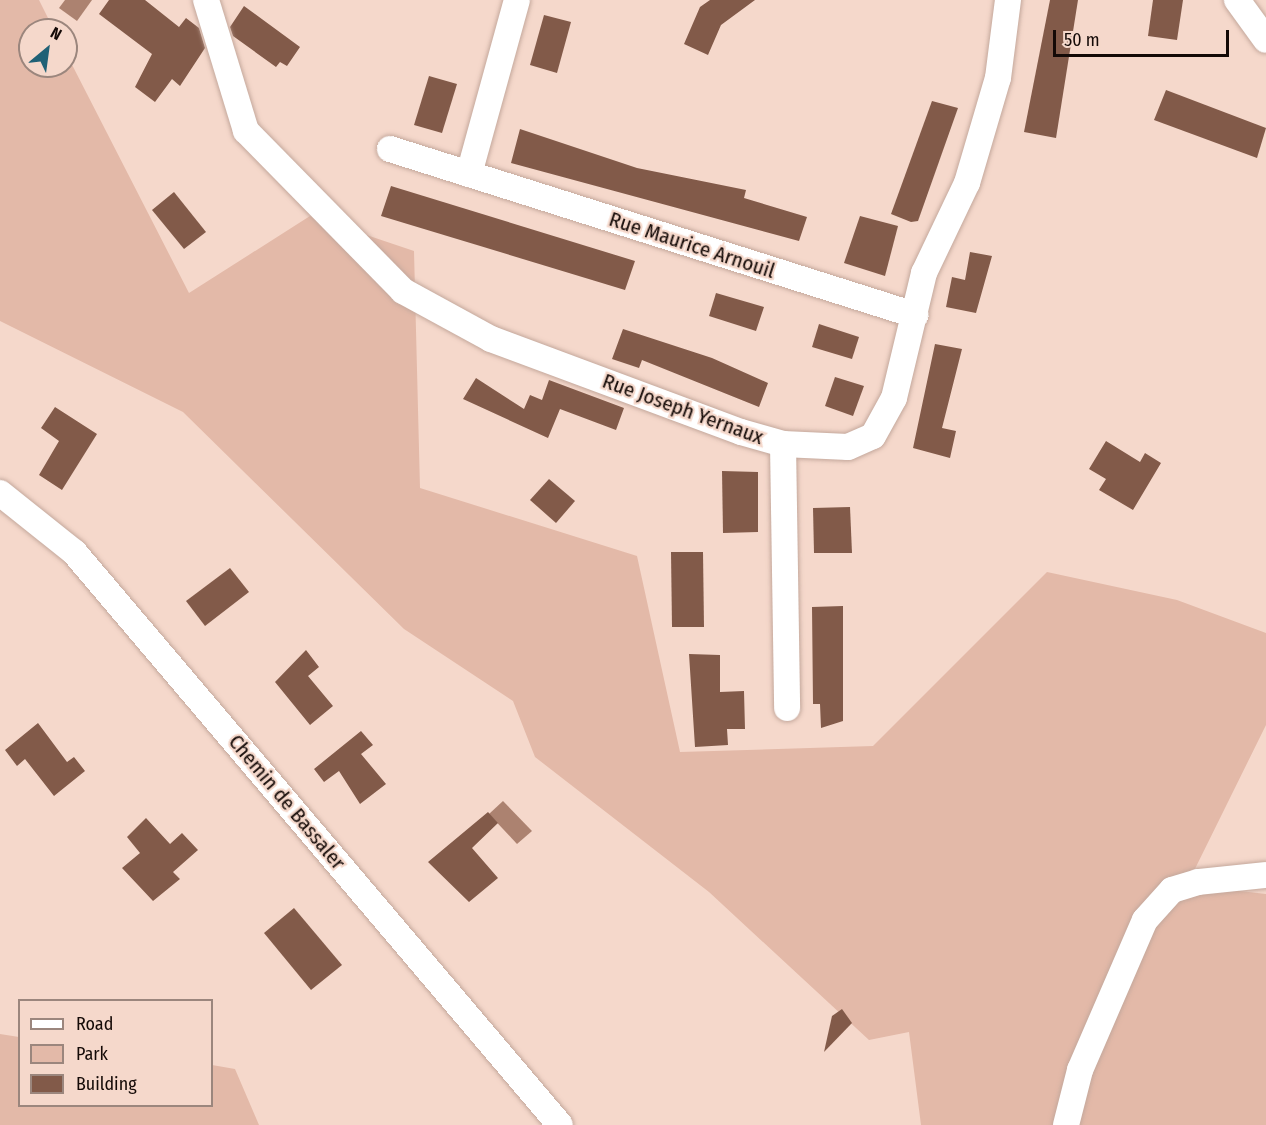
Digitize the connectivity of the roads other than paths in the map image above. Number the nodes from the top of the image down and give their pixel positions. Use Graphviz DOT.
graph roads {
  1 [pos="517,0"];
  2 [pos="1008,0"];
  3 [pos="1237,0"];
  4 [pos="208,4"];
  5 [pos="1266,40"];
  6 [pos="390,149"];
  7 [pos="468,174"];
  8 [pos="915,315"];
  9 [pos="783,444"];
  10 [pos="0,493"];
  11 [pos="788,708"];
  12 [pos="1266,875"];
  13 [pos="560,1125"];
  14 [pos="1066,1125"];
  1 -- 7 [label="street"];
  2 -- 8 [label="street, Rue Joseph Yernaux"];
  3 -- 5 [label="street"];
  4 -- 9 [label="street, Rue Joseph Yernaux"];
  6 -- 7 [label="street, Rue Maurice Arnouil"];
  7 -- 8 [label="street, Rue Maurice Arnouil"];
  8 -- 9 [label="street, Rue Joseph Yernaux"];
  9 -- 11 [label="street"];
  10 -- 13 [label="street, Chemin de Bassaler"];
  12 -- 14 [label="street"];
}
